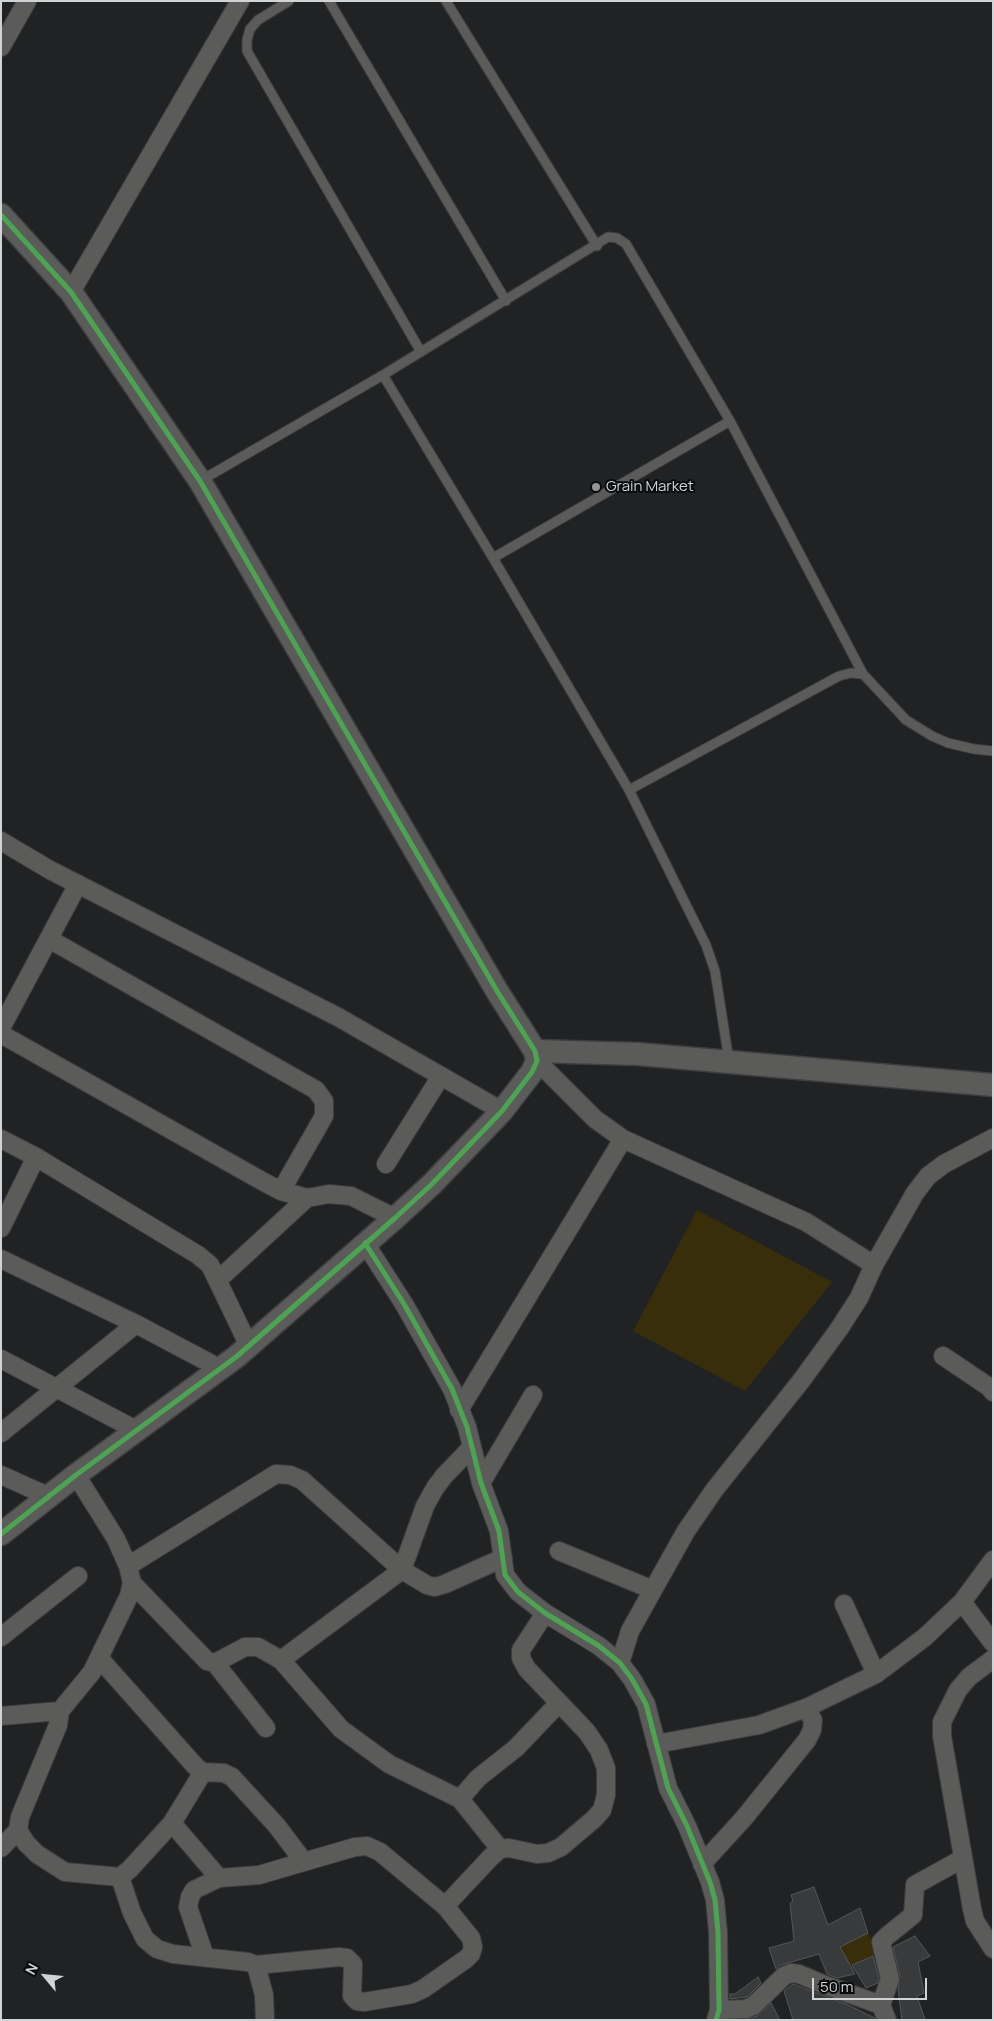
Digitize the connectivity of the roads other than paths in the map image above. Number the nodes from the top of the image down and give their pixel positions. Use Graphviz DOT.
graph roads {
  1 [pos="10,1"];
  2 [pos="27,1"];
  3 [pos="240,1"];
  4 [pos="289,1"];
  5 [pos="329,1"];
  6 [pos="446,1"];
  7 [pos="15,23"];
  8 [pos="1,48"];
  9 [pos="1,215"];
  10 [pos="597,246"];
  11 [pos="71,292"];
  12 [pos="506,301"];
  13 [pos="421,352"];
  14 [pos="384,375"];
  15 [pos="730,421"];
  16 [pos="200,481"];
  17 [pos="493,558"];
  18 [pos="863,674"];
  19 [pos="993,751"];
  20 [pos="628,790"];
  21 [pos="1,841"];
  22 [pos="78,884"];
  23 [pos="49,939"];
  24 [pos="1,1028"];
  25 [pos="1,1034"];
  26 [pos="536,1056"];
  27 [pos="729,1062"];
  28 [pos="441,1076"];
  29 [pos="993,1085"];
  30 [pos="502,1111"];
  31 [pos="993,1138"];
  32 [pos="1,1139"];
  33 [pos="623,1139"];
  34 [pos="36,1157"];
  35 [pos="386,1164"];
  36 [pos="280,1191"];
  37 [pos="308,1198"];
  38 [pos="395,1218"];
  39 [pos="1,1228"];
  40 [pos="366,1243"];
  41 [pos="1,1259"];
  42 [pos="874,1265"];
  43 [pos="218,1280"];
  44 [pos="136,1324"];
  45 [pos="248,1344"];
  46 [pos="944,1356"];
  47 [pos="1,1359"];
  48 [pos="221,1369"];
  49 [pos="56,1388"];
  50 [pos="993,1392"];
  51 [pos="533,1394"];
  52 [pos="460,1410"];
  53 [pos="138,1431"];
  54 [pos="1,1433"];
  55 [pos="472,1447"];
  56 [pos="1,1475"];
  57 [pos="76,1475"];
  58 [pos="481,1482"];
  59 [pos="50,1497"];
  60 [pos="1,1534"];
  61 [pos="559,1551"];
  62 [pos="503,1558"];
  63 [pos="993,1560"];
  64 [pos="402,1570"];
  65 [pos="130,1575"];
  66 [pos="78,1576"];
  67 [pos="653,1590"];
  68 [pos="962,1602"];
  69 [pos="844,1604"];
  70 [pos="545,1613"];
  71 [pos="1,1637"];
  72 [pos="993,1643"];
  73 [pos="100,1659"];
  74 [pos="993,1659"];
  75 [pos="280,1660"];
  76 [pos="215,1663"];
  77 [pos="620,1664"];
  78 [pos="876,1674"];
  79 [pos="559,1703"];
  80 [pos="806,1708"];
  81 [pos="60,1711"];
  82 [pos="1,1716"];
  83 [pos="266,1728"];
  84 [pos="656,1744"];
  85 [pos="203,1772"];
  86 [pos="460,1799"];
  87 [pos="172,1823"];
  88 [pos="18,1830"];
  89 [pos="1,1848"];
  90 [pos="500,1850"];
  91 [pos="962,1859"];
  92 [pos="304,1862"];
  93 [pos="702,1864"];
  94 [pos="120,1877"];
  95 [pos="219,1878"];
  96 [pos="445,1906"];
  97 [pos="993,1949"];
  98 [pos="205,1957"];
  99 [pos="256,1965"];
  100 [pos="884,2012"];
  101 [pos="718,2015"];
  102 [pos="265,2020"];
  1 -- 7 [label="street"];
  2 -- 7 [label="street"];
  3 -- 11 [label="street"];
  4 -- 13 [label="lane"];
  5 -- 12 [label="lane"];
  6 -- 10 [label="lane"];
  7 -- 8 [label="street"];
  9 -- 11 [label="street"];
  10 -- 12 [label="lane"];
  10 -- 15 [label="lane"];
  11 -- 16 [label="street"];
  12 -- 13 [label="lane"];
  13 -- 14 [label="lane"];
  14 -- 16 [label="lane"];
  14 -- 17 [label="lane"];
  15 -- 17 [label="lane"];
  15 -- 18 [label="lane"];
  16 -- 26 [label="street"];
  17 -- 20 [label="lane"];
  18 -- 19 [label="lane"];
  18 -- 20 [label="lane"];
  20 -- 27 [label="lane"];
  21 -- 22 [label="street"];
  22 -- 23 [label="street"];
  22 -- 28 [label="street"];
  23 -- 24 [label="street"];
  23 -- 36 [label="street"];
  25 -- 36 [label="street"];
  26 -- 27 [label="street"];
  26 -- 30 [label="street"];
  26 -- 33 [label="street"];
  27 -- 29 [label="street"];
  28 -- 30 [label="street"];
  28 -- 35 [label="street"];
  30 -- 38 [label="street"];
  31 -- 42 [label="street"];
  32 -- 34 [label="street"];
  33 -- 42 [label="street"];
  33 -- 52 [label="street"];
  34 -- 39 [label="street"];
  34 -- 43 [label="street"];
  36 -- 37 [label="street"];
  37 -- 38 [label="street"];
  37 -- 43 [label="street"];
  38 -- 40 [label="street"];
  40 -- 45 [label="street"];
  40 -- 52 [label="street"];
  41 -- 44 [label="street"];
  42 -- 67 [label="street"];
  43 -- 45 [label="street"];
  44 -- 48 [label="street"];
  44 -- 49 [label="street"];
  45 -- 48 [label="street"];
  46 -- 50 [label="street"];
  47 -- 49 [label="street"];
  48 -- 53 [label="street"];
  49 -- 53 [label="street"];
  49 -- 54 [label="street"];
  51 -- 58 [label="street"];
  52 -- 55 [label="street"];
  53 -- 57 [label="street"];
  55 -- 58 [label="street"];
  55 -- 64 [label="street"];
  56 -- 59 [label="street"];
  57 -- 59 [label="street"];
  57 -- 65 [label="street"];
  58 -- 62 [label="street"];
  59 -- 60 [label="street"];
  61 -- 67 [label="street"];
  62 -- 64 [label="street"];
  62 -- 70 [label="street"];
  63 -- 68 [label="street"];
  64 -- 65 [label="street"];
  64 -- 75 [label="street"];
  65 -- 73 [label="street"];
  65 -- 76 [label="street"];
  66 -- 71 [label="street"];
  67 -- 77 [label="street"];
  68 -- 72 [label="street"];
  68 -- 78 [label="street"];
  69 -- 78 [label="street"];
  70 -- 77 [label="street"];
  70 -- 79 [label="street"];
  73 -- 81 [label="street"];
  73 -- 85 [label="street"];
  74 -- 91 [label="street"];
  75 -- 76 [label="street"];
  75 -- 86 [label="street"];
  76 -- 83 [label="street"];
  77 -- 84 [label="street"];
  78 -- 80 [label="street"];
  79 -- 86 [label="street"];
  79 -- 90 [label="street"];
  80 -- 84 [label="street"];
  80 -- 93 [label="street"];
  81 -- 82 [label="street"];
  81 -- 88 [label="street"];
  84 -- 93 [label="street"];
  85 -- 87 [label="street"];
  85 -- 92 [label="street"];
  86 -- 90 [label="street"];
  87 -- 94 [label="street"];
  87 -- 95 [label="street"];
  88 -- 89 [label="street"];
  88 -- 94 [label="street"];
  90 -- 96 [label="street"];
  91 -- 97 [label="street"];
  91 -- 100 [label="street"];
  92 -- 95 [label="street"];
  92 -- 96 [label="street"];
  93 -- 101 [label="street"];
  94 -- 98 [label="street"];
  95 -- 98 [label="street"];
  96 -- 99 [label="street"];
  98 -- 99 [label="street"];
  99 -- 102 [label="street"];
  100 -- 101 [label="street"];
}
